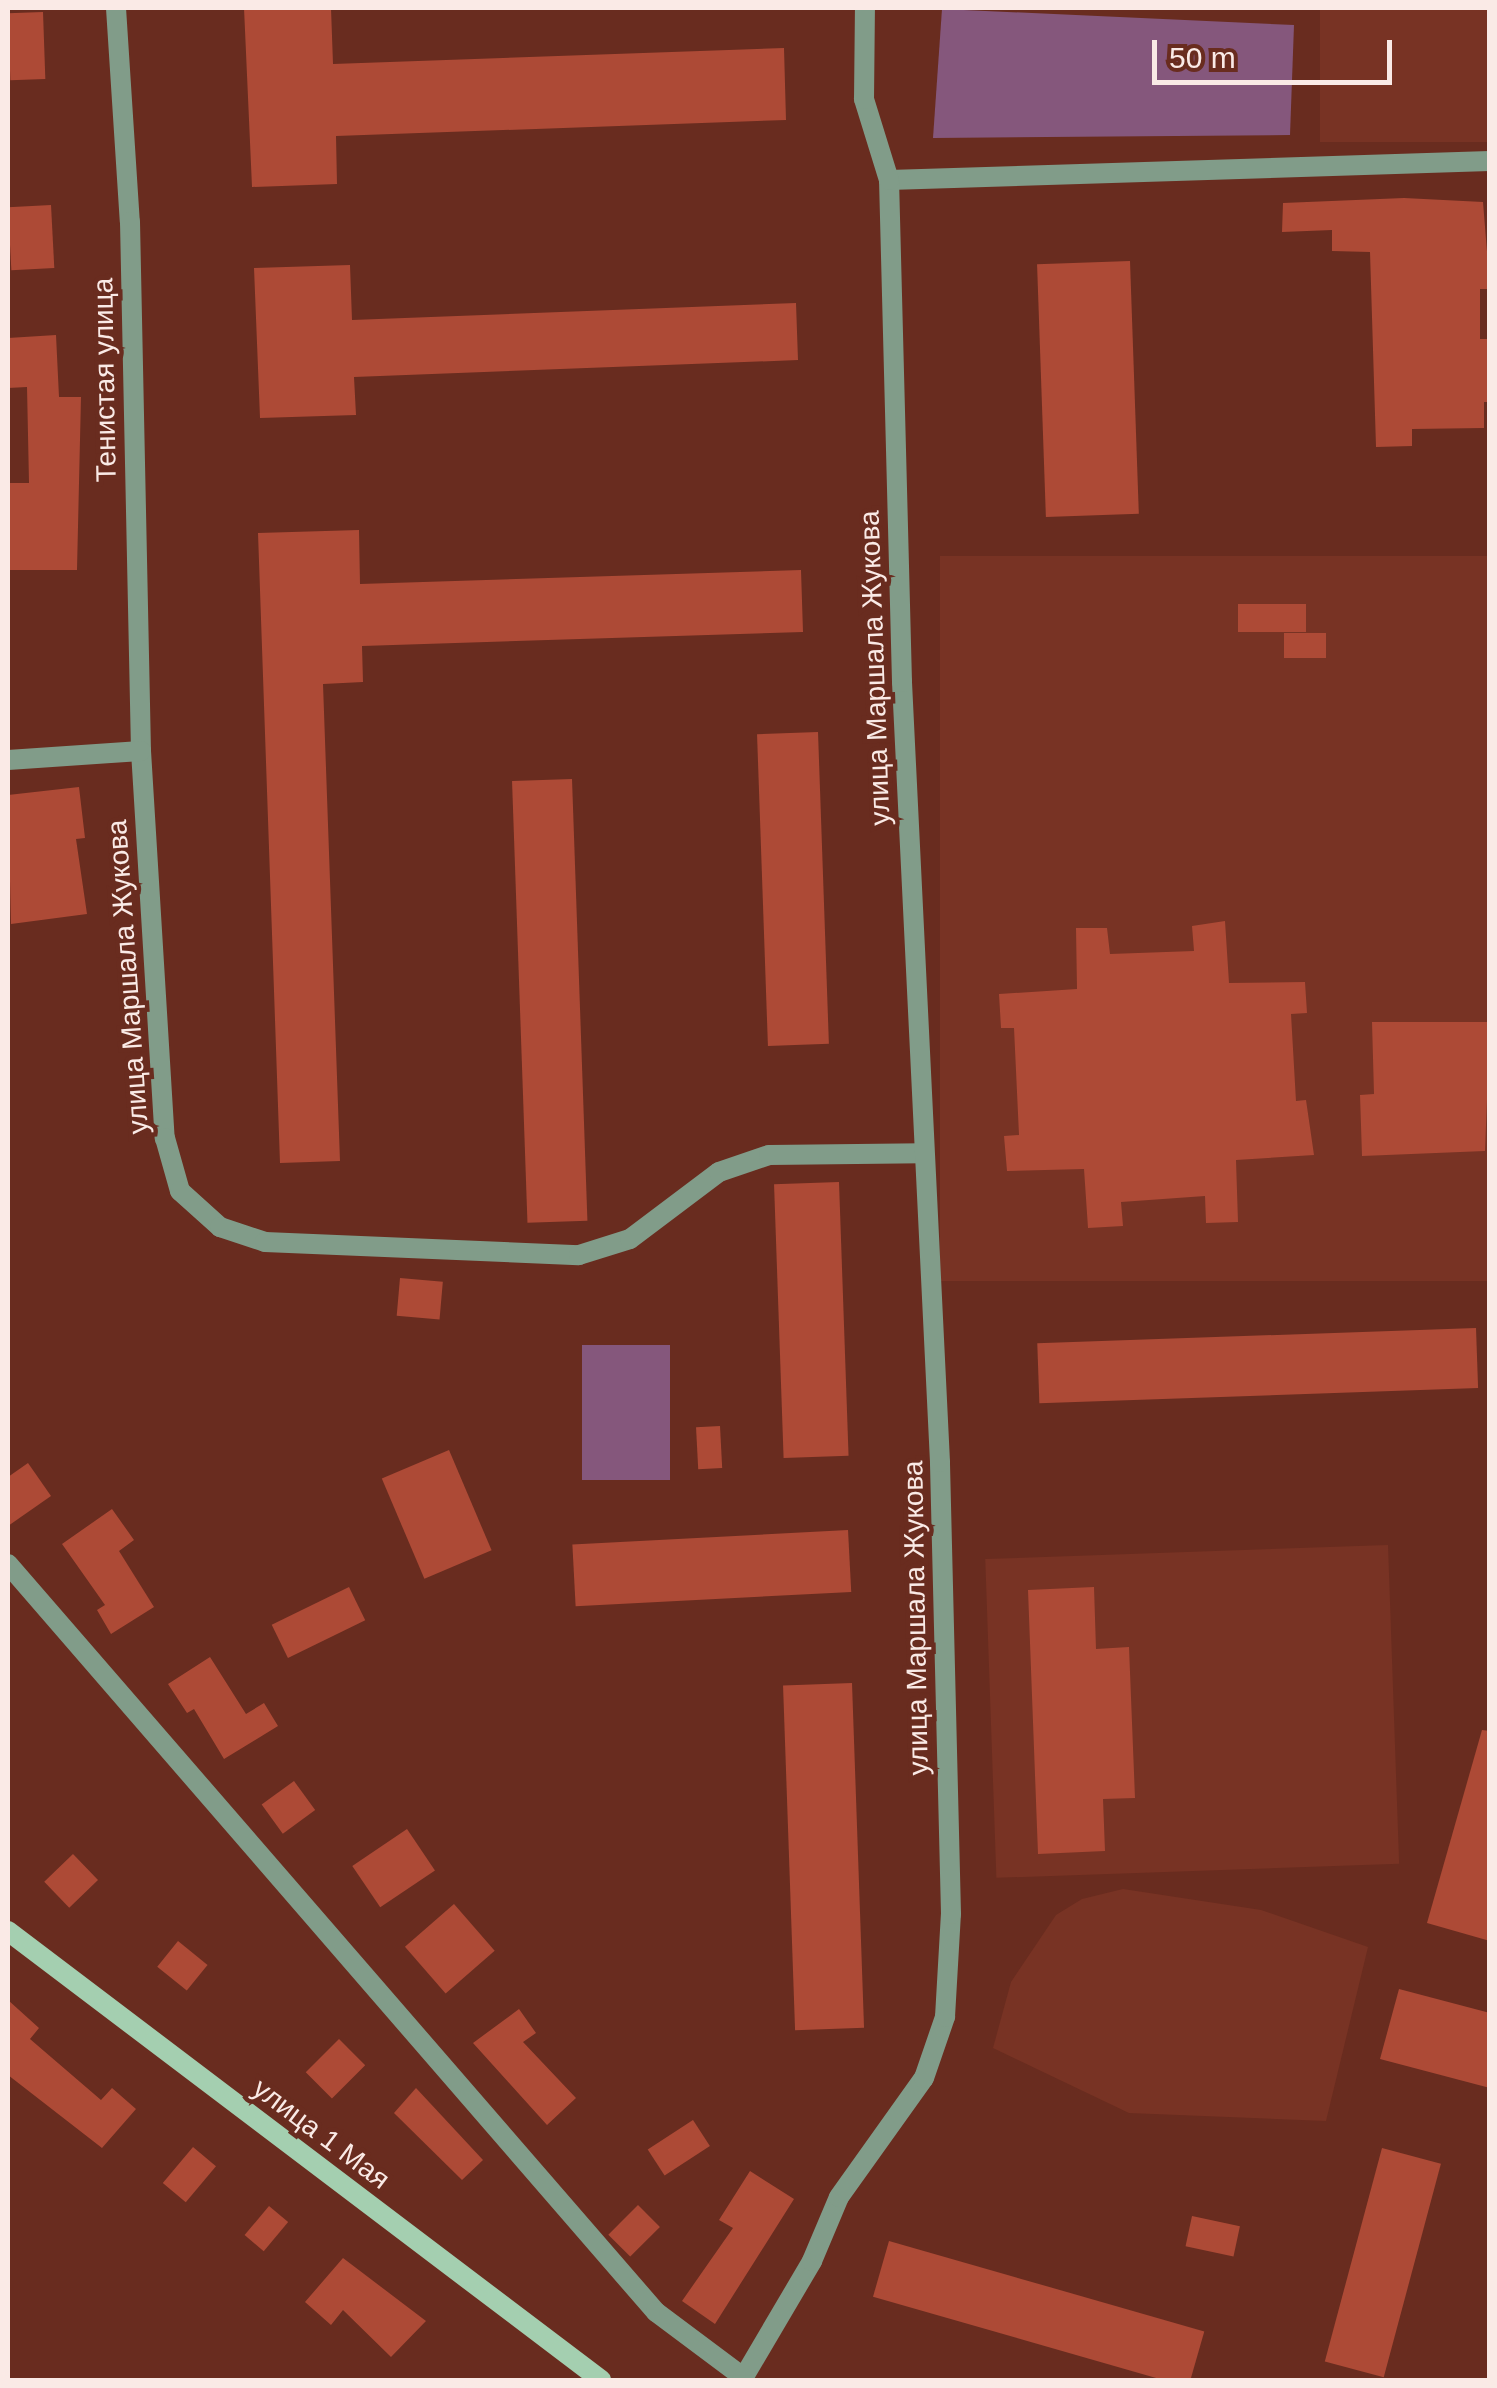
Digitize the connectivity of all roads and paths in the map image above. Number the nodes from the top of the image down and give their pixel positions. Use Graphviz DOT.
graph roads {
  1 [pos="116,8"];
  2 [pos="865,8"];
  3 [pos="1490,161"];
  4 [pos="889,180"];
  5 [pos="141,751"];
  6 [pos="8,760"];
  7 [pos="922,1153"];
  8 [pos="8,1564"];
  9 [pos="8,1930"];
  10 [pos="743,2379"];
  11 [pos="602,2380"];
  1 -- 5 [label="street, Тенистая улица"];
  2 -- 4 [label="street, улица Маршала Жукова"];
  3 -- 4 [label="street"];
  4 -- 7 [label="street, улица Маршала Жукова"];
  5 -- 6 [label="street"];
  5 -- 7 [label="street, улица Маршала Жукова"];
  7 -- 10 [label="street, улица Маршала Жукова"];
  8 -- 10 [label="street"];
  9 -- 11 [label="main road, улица 1 Мая"];
}
